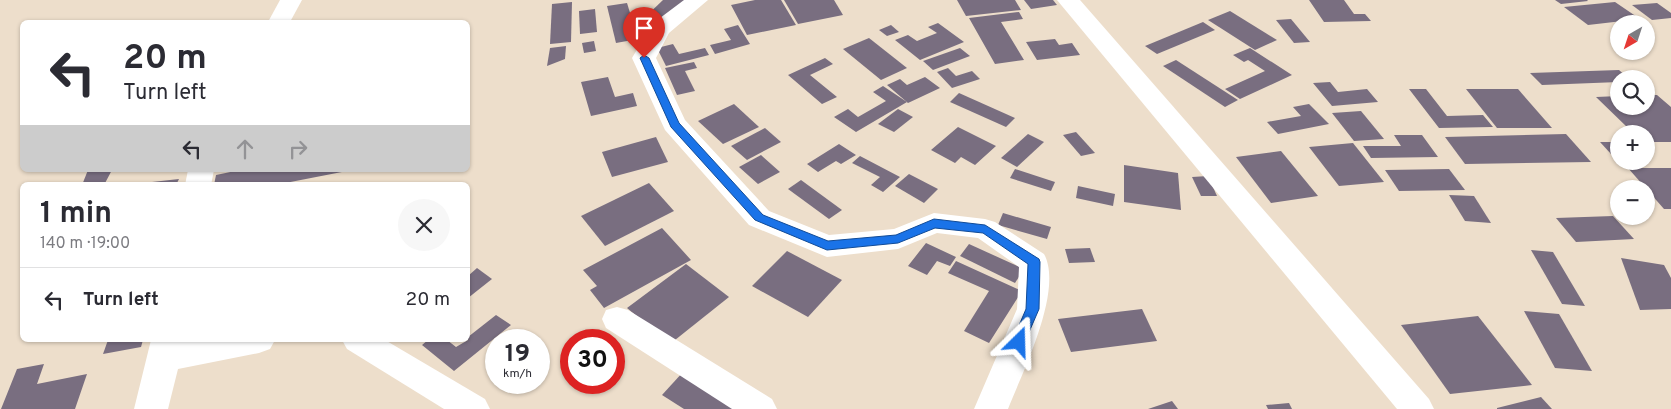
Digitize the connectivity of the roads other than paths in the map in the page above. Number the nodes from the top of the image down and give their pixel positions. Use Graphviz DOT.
graph roads {
  1 [pos="291,0"];
  2 [pos="697,0"];
  3 [pos="1068,0"];
  4 [pos="280,20"];
  5 [pos="617,319"];
  6 [pos="247,342"];
  7 [pos="361,342"];
  8 [pos="165,350"];
  9 [pos="151,409"];
  10 [pos="473,409"];
  11 [pos="760,409"];
  12 [pos="991,409"];
  13 [pos="1418,409"];
  1 -- 4 [label="street"];
  2 -- 12 [label="street"];
  3 -- 13 [label="street"];
  5 -- 11 [label="street"];
  6 -- 8 [label="street"];
  7 -- 10 [label="street"];
  8 -- 9 [label="street"];
}
